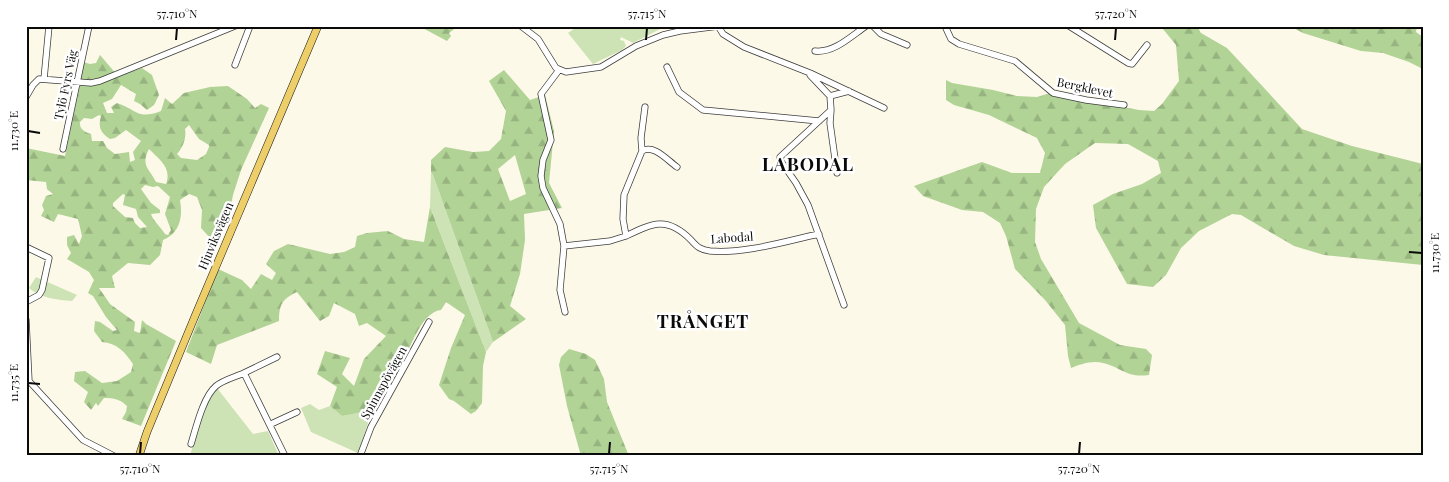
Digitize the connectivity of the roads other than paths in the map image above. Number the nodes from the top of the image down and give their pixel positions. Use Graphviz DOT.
graph roads {
  1 [pos="49,26"];
  2 [pos="89,26"];
  3 [pos="236,26"];
  4 [pos="250,26"];
  5 [pos="318,26"];
  6 [pos="521,26"];
  7 [pos="719,26"];
  8 [pos="866,26"];
  9 [pos="873,26"];
  10 [pos="945,26"];
  11 [pos="1069,26"];
  12 [pos="907,44"];
  13 [pos="1147,45"];
  14 [pos="815,51"];
  15 [pos="235,65"];
  16 [pos="667,67"];
  17 [pos="559,70"];
  18 [pos="810,73"];
  19 [pos="44,79"];
  20 [pos="76,82"];
  21 [pos="849,91"];
  22 [pos="830,96"];
  23 [pos="26,97"];
  24 [pos="1124,105"];
  25 [pos="645,107"];
  26 [pos="884,108"];
  27 [pos="830,110"];
  28 [pos="819,121"];
  29 [pos="63,149"];
  30 [pos="642,151"];
  31 [pos="677,168"];
  32 [pos="837,173"];
  33 [pos="820,234"];
  34 [pos="626,236"];
  35 [pos="564,246"];
  36 [pos="26,247"];
  37 [pos="26,302"];
  38 [pos="844,305"];
  39 [pos="565,312"];
  40 [pos="26,320"];
  41 [pos="429,322"];
  42 [pos="277,357"];
  43 [pos="244,373"];
  44 [pos="28,382"];
  45 [pos="297,412"];
  46 [pos="271,424"];
  47 [pos="191,444"];
  48 [pos="114,456"];
  49 [pos="139,456"];
  50 [pos="285,456"];
  51 [pos="360,456"];
  1 -- 19 [label="street"];
  2 -- 20 [label="street, Tylö Fyrs Väg"];
  3 -- 20 [label="street"];
  4 -- 15 [label="street"];
  5 -- 49 [label="main road, Hjuviksvägen"];
  6 -- 17 [label="street"];
  7 -- 17 [label="street"];
  7 -- 18 [label="street"];
  8 -- 14 [label="street"];
  9 -- 12 [label="street"];
  10 -- 24 [label="street, Bergklevet"];
  11 -- 13 [label="street"];
  16 -- 28 [label="street"];
  17 -- 35 [label="street"];
  18 -- 21 [label="street"];
  18 -- 22 [label="street"];
  19 -- 20 [label="street"];
  19 -- 23 [label="street"];
  20 -- 29 [label="street, Tylö Fyrs Väg"];
  21 -- 22 [label="street"];
  21 -- 26 [label="street"];
  22 -- 27 [label="street"];
  25 -- 30 [label="street"];
  27 -- 28 [label="street"];
  27 -- 32 [label="street"];
  28 -- 33 [label="street"];
  30 -- 31 [label="street"];
  30 -- 34 [label="street"];
  33 -- 34 [label="street, Labodal"];
  33 -- 38 [label="street"];
  34 -- 35 [label="street, Labodal"];
  35 -- 39 [label="street"];
  36 -- 37 [label="street"];
  40 -- 44 [label="street"];
  41 -- 51 [label="street, Spinnspövägen"];
  42 -- 43 [label="street"];
  43 -- 46 [label="street"];
  43 -- 47 [label="street"];
  44 -- 48 [label="street"];
  45 -- 46 [label="street"];
  46 -- 50 [label="street"];
}
